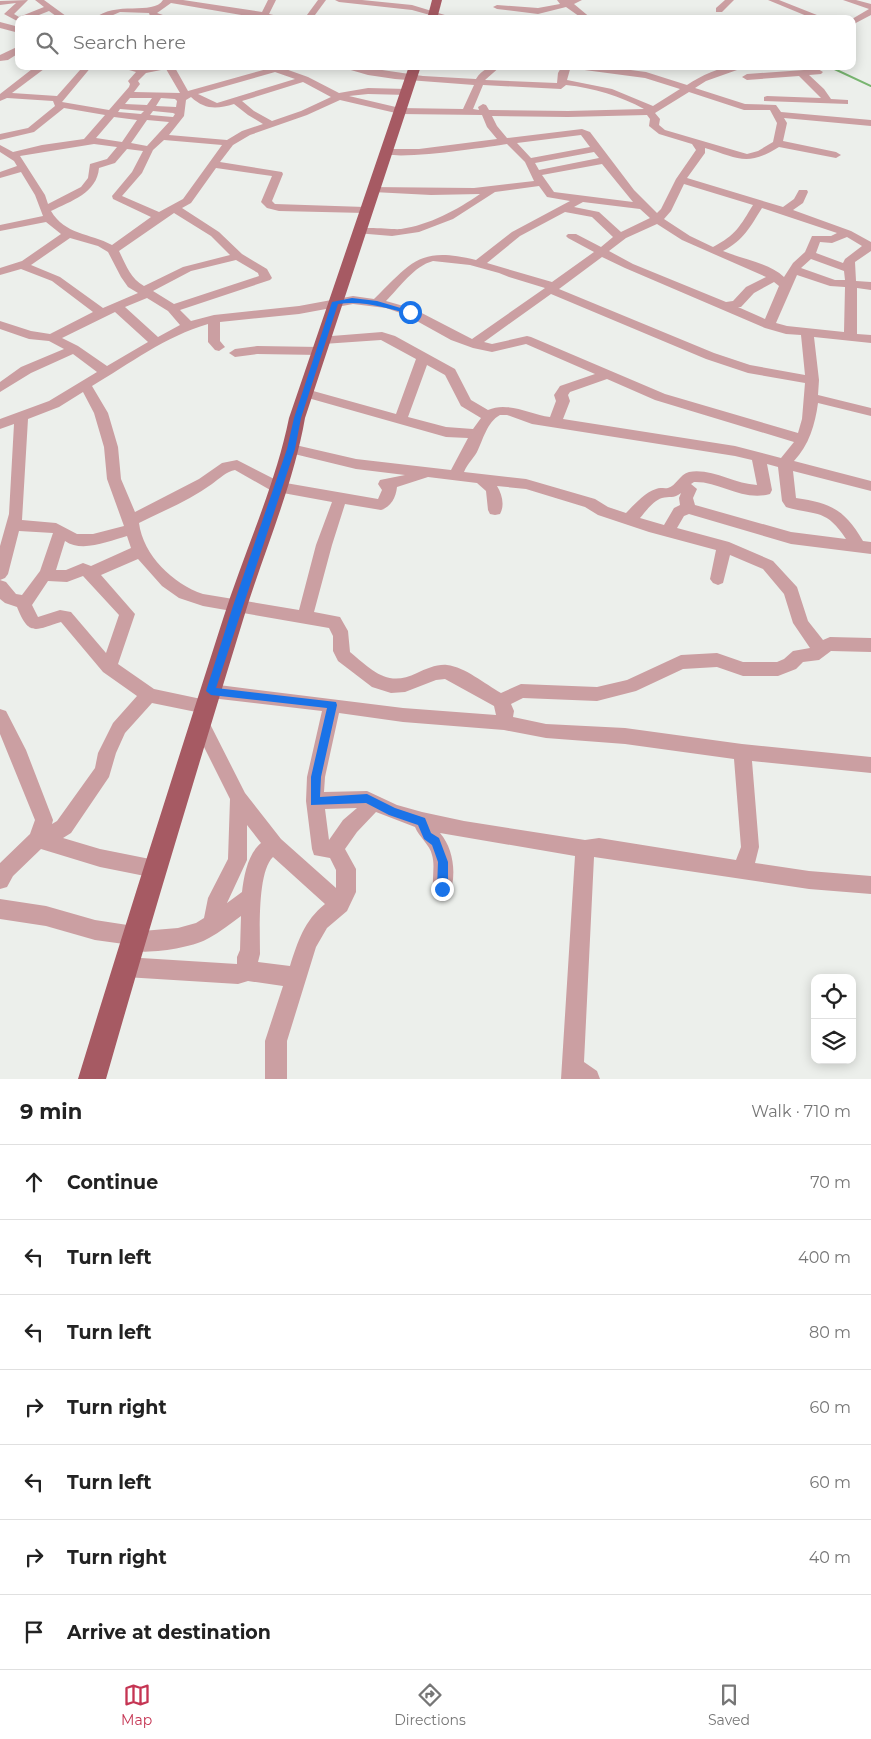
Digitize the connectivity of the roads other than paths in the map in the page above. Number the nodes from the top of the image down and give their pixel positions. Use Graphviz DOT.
graph roads {
  1 [pos="4,0"];
  2 [pos="24,0"];
  3 [pos="39,0"];
  4 [pos="168,0"];
  5 [pos="272,0"];
  6 [pos="322,0"];
  7 [pos="338,0"];
  8 [pos="437,0"];
  9 [pos="504,0"];
  10 [pos="578,0"];
  11 [pos="730,0"];
  12 [pos="847,0"];
  13 [pos="0,2"];
  14 [pos="190,2"];
  15 [pos="562,2"];
  16 [pos="771,2"];
  17 [pos="107,4"];
  18 [pos="50,8"];
  19 [pos="154,8"];
  20 [pos="218,9"];
  21 [pos="871,9"];
  22 [pos="719,10"];
  23 [pos="230,11"];
  24 [pos="35,15"];
  25 [pos="60,15"];
  26 [pos="100,15"];
  27 [pos="157,15"];
  28 [pos="211,15"];
  29 [pos="224,15"];
  30 [pos="237,15"];
  31 [pos="260,15"];
  32 [pos="311,15"];
  33 [pos="430,15"];
  34 [pos="432,15"];
  35 [pos="583,15"];
  36 [pos="805,15"];
  37 [pos="15,20"];
  38 [pos="856,20"];
  39 [pos="15,23"];
  40 [pos="0,25"];
  41 [pos="15,52"];
  42 [pos="0,59"];
  43 [pos="15,61"];
  44 [pos="36,70"];
  45 [pos="84,70"];
  46 [pos="143,70"];
  47 [pos="172,70"];
  48 [pos="266,70"];
  49 [pos="278,70"];
  50 [pos="367,70"];
  51 [pos="492,70"];
  52 [pos="566,70"];
  53 [pos="596,70"];
  54 [pos="607,70"];
  55 [pos="726,70"];
  56 [pos="738,70"];
  57 [pos="818,72"];
  58 [pos="802,74"];
  59 [pos="748,77"];
  60 [pos="411,79"];
  61 [pos="305,80"];
  62 [pos="481,82"];
  63 [pos="561,82"];
  64 [pos="0,85"];
  65 [pos="591,85"];
  66 [pos="688,88"];
  67 [pos="5,95"];
  68 [pos="127,95"];
  69 [pos="159,95"];
  70 [pos="187,95"];
  71 [pos="474,96"];
  72 [pos="339,97"];
  73 [pos="236,101"];
  74 [pos="828,101"];
  75 [pos="61,102"];
  76 [pos="845,102"];
  77 [pos="150,106"];
  78 [pos="773,107"];
  79 [pos="400,111"];
  80 [pos="651,111"];
  81 [pos="467,112"];
  82 [pos="112,113"];
  83 [pos="487,113"];
  84 [pos="568,114"];
  85 [pos="140,121"];
  86 [pos="871,123"];
  87 [pos="170,124"];
  88 [pos="270,124"];
  89 [pos="577,132"];
  90 [pos="0,136"];
  91 [pos="88,141"];
  92 [pos="506,141"];
  93 [pos="696,142"];
  94 [pos="229,143"];
  95 [pos="778,143"];
  96 [pos="125,145"];
  97 [pos="149,149"];
  98 [pos="597,149"];
  99 [pos="5,152"];
  100 [pos="386,152"];
  101 [pos="818,152"];
  102 [pos="836,155"];
  103 [pos="605,160"];
  104 [pos="529,161"];
  105 [pos="812,162"];
  106 [pos="214,164"];
  107 [pos="22,168"];
  108 [pos="0,175"];
  109 [pos="539,178"];
  110 [pos="681,179"];
  111 [pos="374,189"];
  112 [pos="483,192"];
  113 [pos="803,192"];
  114 [pos="732,195"];
  115 [pos="581,199"];
  116 [pos="760,202"];
  117 [pos="643,206"];
  118 [pos="174,208"];
  119 [pos="787,208"];
  120 [pos="566,209"];
  121 [pos="366,210"];
  122 [pos="47,214"];
  123 [pos="159,216"];
  124 [pos="656,220"];
  125 [pos="0,228"];
  126 [pos="360,231"];
  127 [pos="847,233"];
  128 [pos="68,234"];
  129 [pos="572,236"];
  130 [pos="620,238"];
  131 [pos="870,247"];
  132 [pos="113,250"];
  133 [pos="714,251"];
  134 [pos="602,252"];
  135 [pos="810,254"];
  136 [pos="238,256"];
  137 [pos="22,265"];
  138 [pos="478,265"];
  139 [pos="850,269"];
  140 [pos="795,270"];
  141 [pos="0,272"];
  142 [pos="776,276"];
  143 [pos="786,285"];
  144 [pos="851,286"];
  145 [pos="871,286"];
  146 [pos="553,288"];
  147 [pos="146,292"];
  148 [pos="335,302"];
  149 [pos="377,303"];
  150 [pos="725,306"];
  151 [pos="117,307"];
  152 [pos="172,308"];
  153 [pos="103,313"];
  154 [pos="214,320"];
  155 [pos="0,325"];
  156 [pos="769,325"];
  157 [pos="188,326"];
  158 [pos="807,332"];
  159 [pos="850,337"];
  160 [pos="52,338"];
  161 [pos="871,339"];
  162 [pos="156,342"];
  163 [pos="474,344"];
  164 [pos="321,345"];
  165 [pos="220,347"];
  166 [pos="74,349"];
  167 [pos="235,353"];
  168 [pos="423,358"];
  169 [pos="106,372"];
  170 [pos="605,375"];
  171 [pos="812,380"];
  172 [pos="85,385"];
  173 [pos="0,388"];
  174 [pos="306,393"];
  175 [pos="813,398"];
  176 [pos="871,412"];
  177 [pos="21,417"];
  178 [pos="489,417"];
  179 [pos="401,418"];
  180 [pos="556,422"];
  181 [pos="0,424"];
  182 [pos="477,434"];
  183 [pos="801,439"];
  184 [pos="291,449"];
  185 [pos="758,456"];
  186 [pos="784,463"];
  187 [pos="428,472"];
  188 [pos="455,476"];
  189 [pos="479,477"];
  190 [pos="680,485"];
  191 [pos="871,486"];
  192 [pos="277,487"];
  193 [pos="340,498"];
  194 [pos="688,508"];
  195 [pos="495,510"];
  196 [pos="630,519"];
  197 [pos="131,524"];
  198 [pos="13,526"];
  199 [pos="61,531"];
  200 [pos="667,532"];
  201 [pos="724,546"];
  202 [pos="865,547"];
  203 [pos="140,551"];
  204 [pos="91,573"];
  205 [pos="0,574"];
  206 [pos="46,575"];
  207 [pos="718,579"];
  208 [pos="0,586"];
  209 [pos="22,602"];
  210 [pos="237,606"];
  211 [pos="305,617"];
  212 [pos="871,645"];
  213 [pos="820,649"];
  214 [pos="109,667"];
  215 [pos="149,695"];
  216 [pos="501,701"];
  217 [pos="332,705"];
  218 [pos="206,707"];
  219 [pos="1,722"];
  220 [pos="504,723"];
  221 [pos="742,752"];
  222 [pos="871,765"];
  223 [pos="239,799"];
  224 [pos="315,801"];
  225 [pos="373,802"];
  226 [pos="422,821"];
  227 [pos="38,838"];
  228 [pos="274,845"];
  229 [pos="335,849"];
  230 [pos="585,849"];
  231 [pos="155,869"];
  232 [pos="741,870"];
  233 [pos="0,880"];
  234 [pos="871,885"];
  235 [pos="442,889"];
  236 [pos="253,894"];
  237 [pos="218,898"];
  238 [pos="340,904"];
  239 [pos="0,909"];
  240 [pos="212,925"];
  241 [pos="133,939"];
  242 [pos="126,967"];
  243 [pos="248,971"];
  244 [pos="296,977"];
  245 [pos="578,1075"];
  246 [pos="92,1079"];
  247 [pos="276,1079"];
  1 -- 13 [label="street"];
  2 -- 13 [label="street"];
  2 -- 37 [label="street"];
  3 -- 18 [label="street"];
  4 -- 14 [label="street"];
  4 -- 19 [label="street"];
  5 -- 31 [label="street"];
  6 -- 32 [label="street"];
  7 -- 33 [label="street"];
  8 -- 34 [label="main road"];
  9 -- 15 [label="street"];
  10 -- 15 [label="street"];
  11 -- 22 [label="street"];
  12 -- 21 [label="street"];
  14 -- 20 [label="street"];
  15 -- 35 [label="street"];
  16 -- 36 [label="street"];
  17 -- 19 [label="street"];
  17 -- 26 [label="street"];
  18 -- 24 [label="street"];
  18 -- 25 [label="street"];
  19 -- 27 [label="street"];
  20 -- 23 [label="street"];
  20 -- 28 [label="street"];
  21 -- 38 [label="street"];
  23 -- 29 [label="street"];
  23 -- 30 [label="street"];
  39 -- 40 [label="street"];
  41 -- 42 [label="street"];
  42 -- 43 [label="street"];
  44 -- 67 [label="street"];
  45 -- 75 [label="street"];
  46 -- 68 [label="street"];
  47 -- 70 [label="street"];
  48 -- 70 [label="street"];
  49 -- 61 [label="street"];
  50 -- 60 [label="street"];
  51 -- 62 [label="street"];
  52 -- 63 [label="street"];
  53 -- 65 [label="street"];
  54 -- 66 [label="street"];
  55 -- 66 [label="street"];
  56 -- 59 [label="street"];
  57 -- 58 [label="street"];
  58 -- 59 [label="street"];
  58 -- 74 [label="street"];
  59 -- 78 [label="street"];
  60 -- 62 [label="street"];
  60 -- 72 [label="street"];
  60 -- 79 [label="main road"];
  61 -- 72 [label="street"];
  61 -- 73 [label="street"];
  62 -- 63 [label="street"];
  62 -- 71 [label="street"];
  63 -- 65 [label="street"];
  64 -- 67 [label="street"];
  65 -- 80 [label="street"];
  66 -- 78 [label="street"];
  66 -- 80 [label="street"];
  67 -- 75 [label="street"];
  68 -- 69 [label="street"];
  68 -- 82 [label="street"];
  69 -- 70 [label="street"];
  69 -- 77 [label="street"];
  70 -- 73 [label="street"];
  70 -- 87 [label="street"];
  71 -- 81 [label="street"];
  71 -- 83 [label="street"];
  72 -- 79 [label="street"];
  72 -- 88 [label="street"];
  73 -- 88 [label="street"];
  74 -- 76 [label="street"];
  74 -- 78 [label="street"];
  75 -- 82 [label="street"];
  75 -- 90 [label="street"];
  77 -- 82 [label="street"];
  77 -- 85 [label="street"];
  77 -- 87 [label="street"];
  78 -- 86 [label="street"];
  78 -- 95 [label="street"];
  79 -- 81 [label="street"];
  79 -- 100 [label="main road"];
  80 -- 84 [label="street"];
  80 -- 93 [label="street"];
  81 -- 83 [label="street"];
  82 -- 85 [label="street"];
  82 -- 91 [label="street"];
  83 -- 84 [label="street"];
  83 -- 92 [label="street"];
  84 -- 89 [label="street"];
  85 -- 87 [label="street"];
  85 -- 96 [label="street"];
  87 -- 94 [label="street"];
  87 -- 97 [label="street"];
  88 -- 94 [label="street"];
  89 -- 92 [label="street"];
  89 -- 98 [label="street"];
  91 -- 96 [label="street"];
  91 -- 99 [label="street"];
  92 -- 100 [label="street"];
  92 -- 104 [label="street"];
  93 -- 95 [label="street"];
  93 -- 110 [label="street"];
  94 -- 106 [label="street"];
  95 -- 101 [label="street"];
  96 -- 97 [label="street"];
  96 -- 122 [label="street"];
  97 -- 123 [label="street"];
  98 -- 103 [label="street"];
  98 -- 104 [label="street"];
  99 -- 107 [label="street"];
  100 -- 111 [label="main road"];
  101 -- 102 [label="street"];
  101 -- 105 [label="street"];
  103 -- 109 [label="street"];
  103 -- 117 [label="street"];
  104 -- 109 [label="street"];
  106 -- 118 [label="street"];
  106 -- 121 [label="street"];
  107 -- 108 [label="street"];
  107 -- 122 [label="street"];
  109 -- 112 [label="street"];
  109 -- 115 [label="street"];
  110 -- 114 [label="street"];
  110 -- 124 [label="street"];
  111 -- 112 [label="street"];
  111 -- 121 [label="main road"];
  112 -- 126 [label="street"];
  113 -- 119 [label="street"];
  114 -- 116 [label="street"];
  114 -- 119 [label="street"];
  115 -- 117 [label="street"];
  115 -- 120 [label="street"];
  116 -- 119 [label="street"];
  116 -- 133 [label="street"];
  117 -- 124 [label="street"];
  118 -- 123 [label="street"];
  118 -- 136 [label="street"];
  119 -- 127 [label="street"];
  120 -- 130 [label="street"];
  120 -- 138 [label="street"];
  121 -- 126 [label="main road"];
  122 -- 125 [label="street"];
  122 -- 128 [label="street"];
  123 -- 132 [label="street"];
  124 -- 130 [label="street"];
  124 -- 133 [label="street"];
  126 -- 148 [label="main road"];
  127 -- 131 [label="street"];
  127 -- 135 [label="street"];
  128 -- 132 [label="street"];
  128 -- 137 [label="street"];
  129 -- 134 [label="street"];
  130 -- 134 [label="street"];
  131 -- 139 [label="street"];
  132 -- 147 [label="street"];
  133 -- 142 [label="street"];
  134 -- 146 [label="street"];
  134 -- 150 [label="street"];
  135 -- 139 [label="street"];
  135 -- 140 [label="street"];
  136 -- 147 [label="street"];
  136 -- 152 [label="street"];
  137 -- 141 [label="street"];
  137 -- 153 [label="street"];
  138 -- 146 [label="street"];
  138 -- 149 [label="street"];
  139 -- 144 [label="street"];
  140 -- 143 [label="street"];
  140 -- 144 [label="street"];
  142 -- 143 [label="street"];
  142 -- 150 [label="street"];
  143 -- 156 [label="street"];
  144 -- 145 [label="street"];
  144 -- 159 [label="street"];
  146 -- 163 [label="street"];
  146 -- 171 [label="street"];
  147 -- 151 [label="street"];
  147 -- 152 [label="street"];
  148 -- 149 [label="street"];
  148 -- 154 [label="street"];
  148 -- 164 [label="main road"];
  149 -- 163 [label="street"];
  150 -- 156 [label="street"];
  151 -- 153 [label="street"];
  151 -- 162 [label="street"];
  152 -- 157 [label="street"];
  153 -- 160 [label="street"];
  154 -- 157 [label="street"];
  154 -- 165 [label="street"];
  155 -- 160 [label="street"];
  156 -- 158 [label="street"];
  157 -- 162 [label="street"];
  158 -- 159 [label="street"];
  158 -- 171 [label="street"];
  159 -- 161 [label="street"];
  160 -- 166 [label="street"];
  162 -- 169 [label="street"];
  163 -- 170 [label="street"];
  164 -- 167 [label="street"];
  164 -- 168 [label="street"];
  164 -- 174 [label="main road"];
  166 -- 169 [label="street"];
  166 -- 173 [label="street"];
  168 -- 178 [label="street"];
  168 -- 179 [label="street"];
  169 -- 172 [label="street"];
  170 -- 180 [label="street"];
  170 -- 183 [label="street"];
  171 -- 175 [label="street"];
  172 -- 177 [label="street"];
  172 -- 197 [label="street"];
  174 -- 179 [label="street"];
  174 -- 184 [label="main road"];
  175 -- 176 [label="street"];
  175 -- 183 [label="street"];
  177 -- 181 [label="street"];
  177 -- 198 [label="street"];
  178 -- 180 [label="street"];
  178 -- 182 [label="street"];
  179 -- 182 [label="street"];
  180 -- 185 [label="street"];
  182 -- 188 [label="street"];
  183 -- 186 [label="street"];
  184 -- 187 [label="street"];
  184 -- 192 [label="main road"];
  185 -- 186 [label="street"];
  185 -- 190 [label="street"];
  186 -- 191 [label="street"];
  186 -- 202 [label="street"];
  187 -- 188 [label="street"];
  187 -- 193 [label="street"];
  188 -- 189 [label="street"];
  189 -- 195 [label="street"];
  189 -- 196 [label="street"];
  190 -- 194 [label="street"];
  190 -- 196 [label="street"];
  192 -- 193 [label="street"];
  192 -- 197 [label="street"];
  192 -- 210 [label="main road"];
  193 -- 211 [label="street"];
  194 -- 200 [label="street"];
  194 -- 202 [label="street"];
  196 -- 200 [label="street"];
  197 -- 199 [label="street"];
  197 -- 203 [label="street"];
  198 -- 199 [label="street"];
  198 -- 205 [label="street"];
  199 -- 206 [label="street"];
  200 -- 201 [label="street"];
  201 -- 207 [label="street"];
  201 -- 213 [label="street"];
  203 -- 204 [label="street"];
  203 -- 210 [label="street"];
  204 -- 206 [label="street"];
  204 -- 214 [label="street"];
  206 -- 209 [label="street"];
  208 -- 209 [label="street"];
  209 -- 214 [label="street"];
  210 -- 211 [label="street"];
  210 -- 218 [label="main road"];
  211 -- 216 [label="street"];
  212 -- 213 [label="street"];
  213 -- 216 [label="street"];
  214 -- 215 [label="street"];
  215 -- 218 [label="street"];
  215 -- 227 [label="street"];
  216 -- 220 [label="street"];
  217 -- 218 [label="street"];
  217 -- 220 [label="street"];
  217 -- 224 [label="street"];
  218 -- 223 [label="street"];
  218 -- 231 [label="main road"];
  219 -- 227 [label="street"];
  220 -- 221 [label="street"];
  221 -- 222 [label="street"];
  221 -- 232 [label="street"];
  223 -- 228 [label="street"];
  223 -- 237 [label="street"];
  224 -- 225 [label="street"];
  224 -- 229 [label="street"];
  225 -- 226 [label="street"];
  225 -- 229 [label="street"];
  226 -- 230 [label="street"];
  226 -- 235 [label="street"];
  227 -- 231 [label="street"];
  227 -- 233 [label="street"];
  228 -- 236 [label="street"];
  228 -- 238 [label="street"];
  229 -- 238 [label="street"];
  230 -- 232 [label="street"];
  230 -- 245 [label="street"];
  231 -- 241 [label="main road"];
  232 -- 234 [label="street"];
  236 -- 237 [label="street"];
  236 -- 240 [label="street"];
  236 -- 243 [label="street"];
  237 -- 240 [label="street"];
  238 -- 244 [label="street"];
  239 -- 241 [label="street"];
  240 -- 241 [label="street"];
  241 -- 242 [label="main road"];
  242 -- 243 [label="street"];
  242 -- 246 [label="main road"];
  243 -- 244 [label="street"];
  244 -- 247 [label="street"];
}
